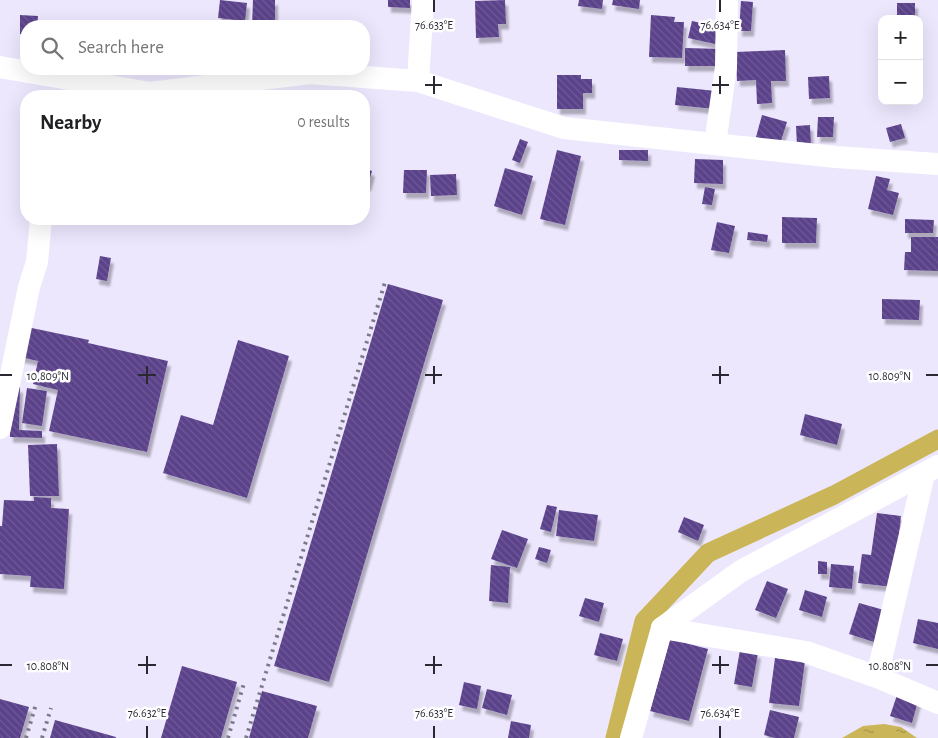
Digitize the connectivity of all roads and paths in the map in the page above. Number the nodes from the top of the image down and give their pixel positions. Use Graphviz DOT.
graph roads {
  1 [pos="424,0"];
  2 [pos="726,0"];
  3 [pos="0,67"];
  4 [pos="20,74"];
  5 [pos="22,75"];
  6 [pos="294,75"];
  7 [pos="337,75"];
  8 [pos="418,81"];
  9 [pos="53,86"];
  10 [pos="108,90"];
  11 [pos="174,90"];
  12 [pos="715,144"];
  13 [pos="938,164"];
  14 [pos="40,225"];
  15 [pos="0,428"];
  16 [pos="931,470"];
  17 [pos="662,628"];
  18 [pos="877,677"];
  19 [pos="938,703"];
  20 [pos="631,738"];
  1 -- 8 [label="street"];
  2 -- 12 [label="street"];
  3 -- 4 [label="street"];
  5 -- 9 [label="street"];
  6 -- 11 [label="street"];
  7 -- 8 [label="street"];
  8 -- 12 [label="street"];
  9 -- 10 [label="street"];
  12 -- 13 [label="street"];
  14 -- 15 [label="street"];
  16 -- 17 [label="street"];
  16 -- 18 [label="street"];
  17 -- 18 [label="street"];
  17 -- 20 [label="street"];
  18 -- 19 [label="street"];
}
